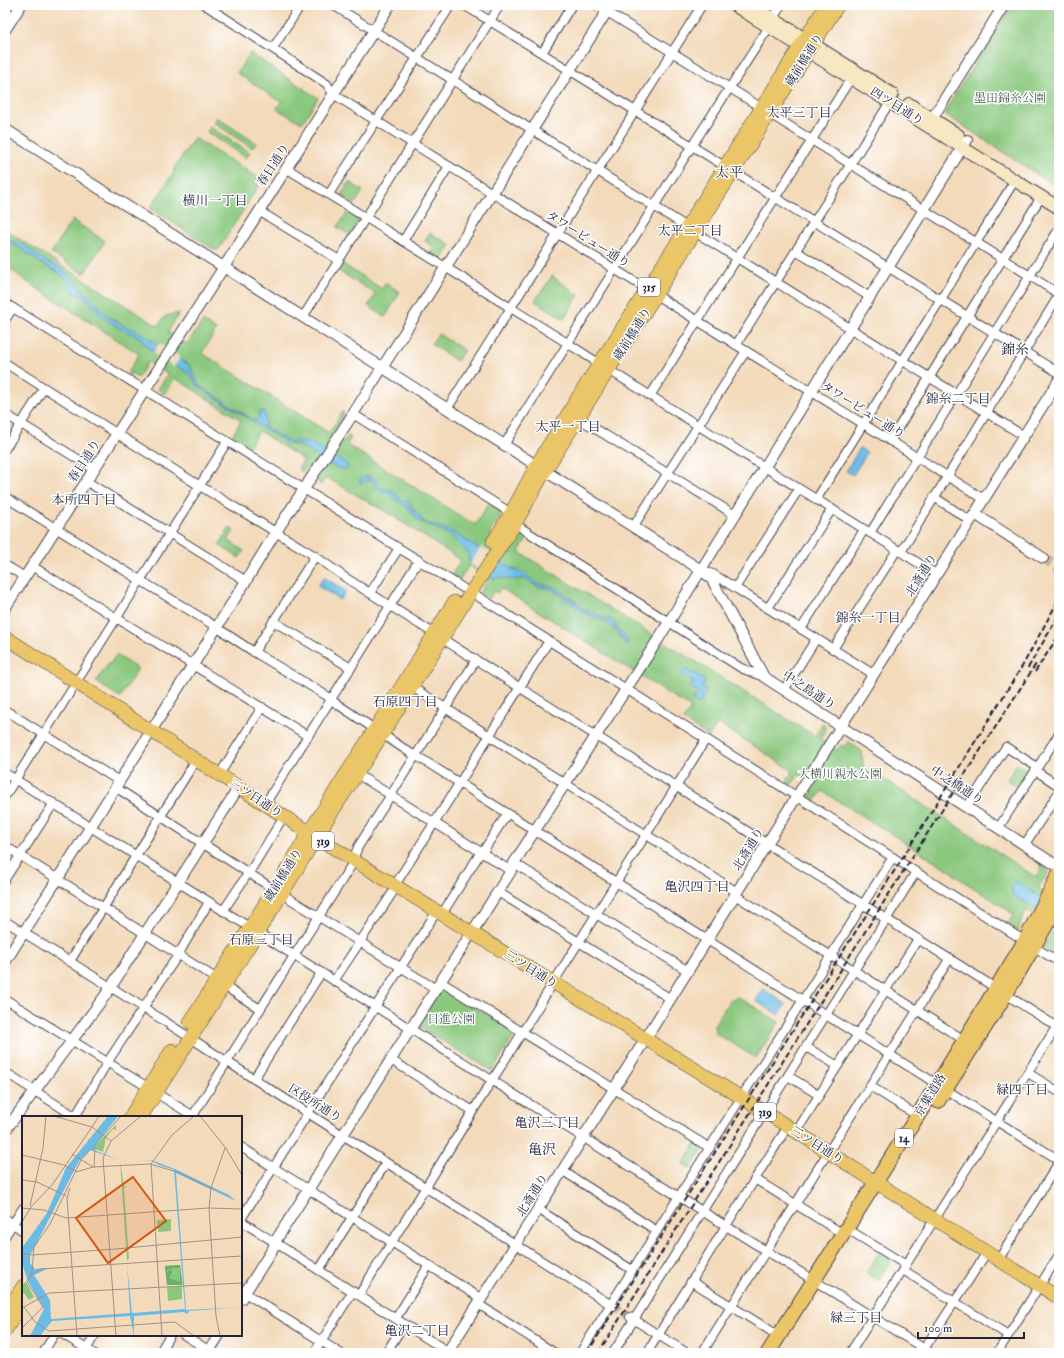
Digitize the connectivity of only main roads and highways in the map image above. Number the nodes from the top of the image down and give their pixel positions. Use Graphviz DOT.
graph roads {
  1 [pos="734,5"];
  2 [pos="751,5"];
  3 [pos="826,5"];
  4 [pos="838,5"];
  5 [pos="771,23"];
  6 [pos="807,46"];
  7 [pos="930,122"];
  8 [pos="964,144"];
  9 [pos="1059,199"];
  10 [pos="1059,208"];
  11 [pos="604,367"];
  12 [pos="540,468"];
  13 [pos="438,636"];
  14 [pos="5,637"];
  15 [pos="379,732"];
  16 [pos="313,835"];
  17 [pos="1059,874"];
  18 [pos="1054,898"];
  19 [pos="1001,991"];
  20 [pos="941,1087"];
  21 [pos="153,1090"];
  22 [pos="131,1116"];
  23 [pos="141,1116"];
  24 [pos="880,1184"];
  25 [pos="818,1283"];
  26 [pos="22,1289"];
  27 [pos="1059,1298"];
  28 [pos="14,1309"];
  29 [pos="5,1331"];
  30 [pos="768,1353"];
  31 [pos="778,1353"];
  1 -- 5 [label="main road, 四ツ目通り"];
  2 -- 5 [label="main road, 四ツ目通り"];
  3 -- 6 [label="main road, 蔵前橋通り / 315"];
  4 -- 6 [label="main road, 蔵前橋通り / 315"];
  5 -- 6 [label="main road, 四ツ目通り"];
  6 -- 7 [label="main road, 四ツ目通り"];
  6 -- 7 [label="main road, 四ツ目通り"];
  6 -- 11 [label="main road, 蔵前橋通り / 315"];
  7 -- 8 [label="main road, 四ツ目通り"];
  8 -- 9 [label="main road, 四ツ目通り"];
  8 -- 10 [label="main road, 四ツ目通り"];
  11 -- 12 [label="main road, 蔵前橋通り / 315"];
  11 -- 12 [label="main road, 蔵前橋通り / 315"];
  12 -- 13 [label="main road, 蔵前橋通り / 315"];
  13 -- 15 [label="main road, 蔵前橋通り / 315"];
  13 -- 15 [label="main road, 蔵前橋通り / 315"];
  14 -- 16 [label="main road, 三ツ目通り / 319"];
  15 -- 16 [label="main road, 蔵前橋通り / 315"];
  15 -- 16 [label="main road, 蔵前橋通り / 315"];
  16 -- 21 [label="main road, 蔵前橋通り / 315"];
  16 -- 24 [label="main road, 三ツ目通り / 319"];
  17 -- 18 [label="highway, 京葉道路 / 14"];
  18 -- 19 [label="highway, 京葉道路 / 14"];
  19 -- 20 [label="highway, 京葉道路 / 14"];
  19 -- 20 [label="highway, 京葉道路 / 14"];
  20 -- 24 [label="highway, 京葉道路 / 14"];
  20 -- 24 [label="highway, 京葉道路 / 14"];
  21 -- 22 [label="main road, 蔵前橋通り / 315"];
  21 -- 23 [label="main road, 蔵前橋通り / 315"];
  24 -- 25 [label="highway, 京葉道路 / 14"];
  24 -- 27 [label="main road, 三ツ目通り / 319"];
  25 -- 30 [label="highway, 京葉道路 / 14"];
  25 -- 31 [label="highway, 京葉道路 / 14"];
  26 -- 28 [label="main road"];
  28 -- 29 [label="main road"];
}
